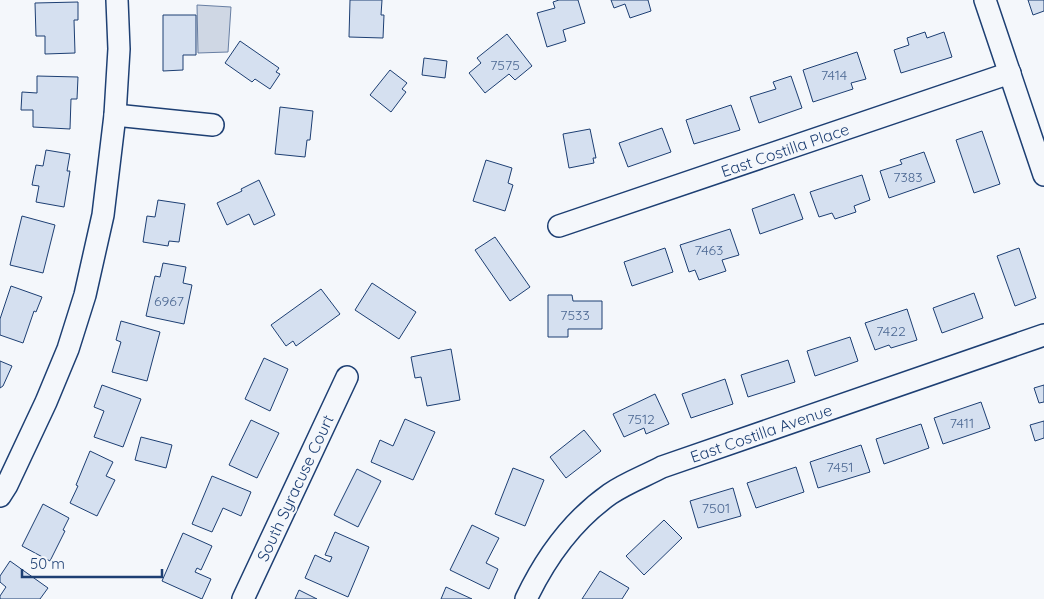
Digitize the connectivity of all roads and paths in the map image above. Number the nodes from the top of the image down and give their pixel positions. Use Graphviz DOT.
graph roads {
  1 [pos="117,0"];
  2 [pos="985,0"];
  3 [pos="1010,73"];
  4 [pos="115,115"];
  5 [pos="213,125"];
  6 [pos="1044,175"];
  7 [pos="559,226"];
  8 [pos="1044,335"];
  9 [pos="347,377"];
  10 [pos="0,496"];
  11 [pos="244,599"];
  12 [pos="526,599"];
  1 -- 4 [label="street"];
  2 -- 3 [label="street"];
  3 -- 6 [label="street"];
  3 -- 7 [label="street, East Costilla Place"];
  4 -- 5 [label="street"];
  4 -- 10 [label="street"];
  8 -- 12 [label="street, East Costilla Avenue"];
  9 -- 11 [label="street, South Syracuse Court"];
}
